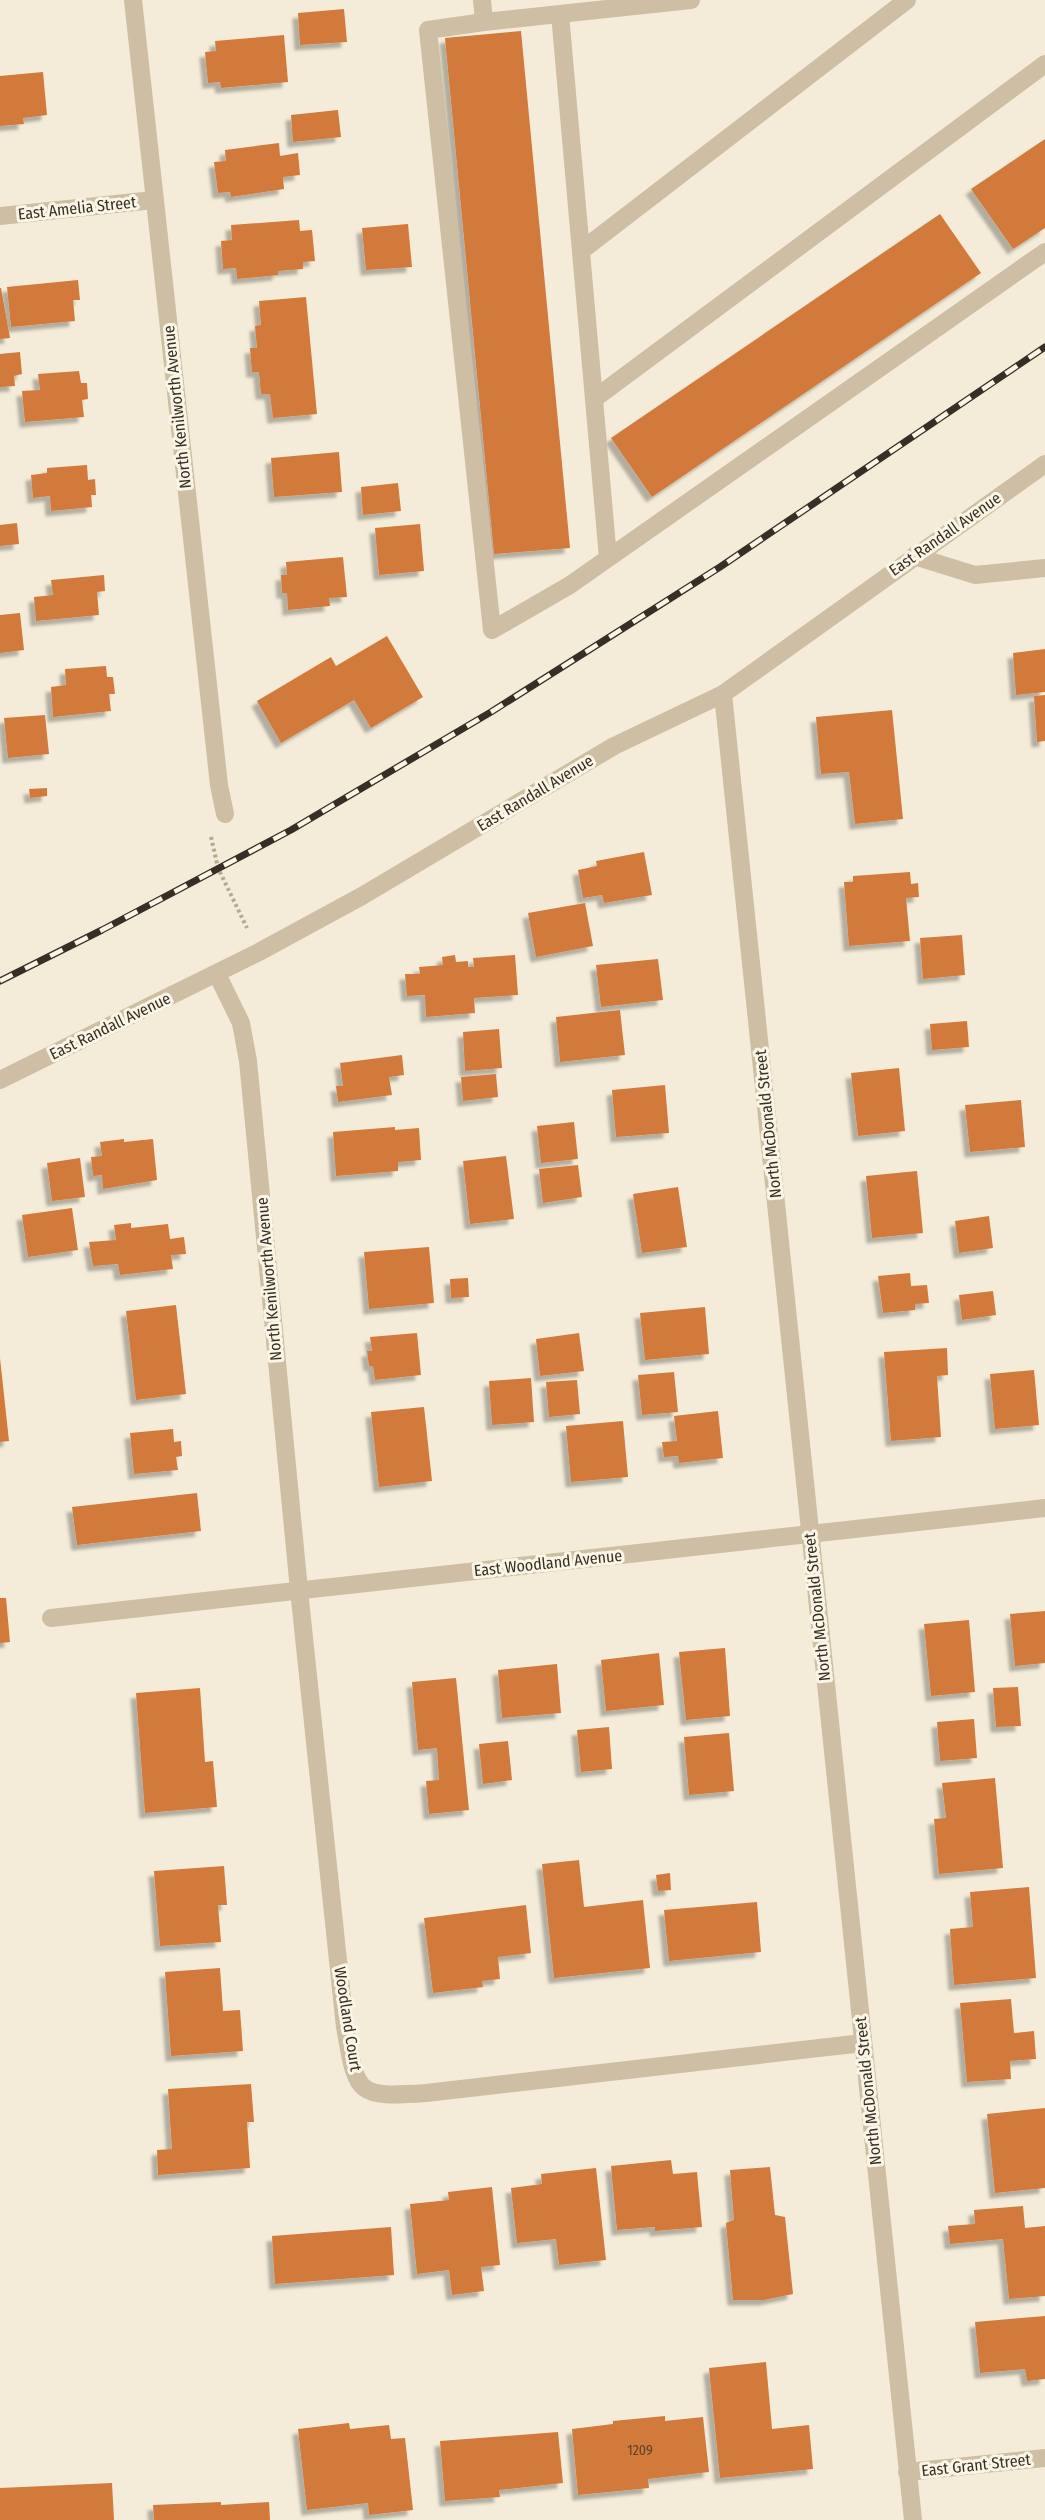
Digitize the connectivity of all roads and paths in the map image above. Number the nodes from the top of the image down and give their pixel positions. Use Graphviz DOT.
graph roads {
  1 [pos="133,0"];
  2 [pos="482,0"];
  3 [pos="691,0"];
  4 [pos="907,0"];
  5 [pos="668,1"];
  6 [pos="560,14"];
  7 [pos="484,22"];
  8 [pos="1045,64"];
  9 [pos="154,200"];
  10 [pos="0,216"];
  11 [pos="581,251"];
  12 [pos="1045,252"];
  13 [pos="594,399"];
  14 [pos="1045,464"];
  15 [pos="914,556"];
  16 [pos="608,558"];
  17 [pos="1045,568"];
  18 [pos="723,694"];
  19 [pos="225,814"];
  20 [pos="210,834"];
  21 [pos="259,952"];
  22 [pos="217,974"];
  23 [pos="0,1080"];
  24 [pos="1045,1508"];
  25 [pos="810,1535"];
  26 [pos="299,1590"];
  27 [pos="51,1618"];
  28 [pos="863,2043"];
  29 [pos="1045,2458"];
  30 [pos="907,2472"];
  31 [pos="913,2520"];
  1 -- 9 [label="street, North Kenilworth Avenue"];
  2 -- 7 [label="street"];
  3 -- 5 [label="street"];
  4 -- 11 [label="street"];
  5 -- 6 [label="street"];
  6 -- 7 [label="street"];
  6 -- 11 [label="street"];
  7 -- 16 [label="street"];
  8 -- 13 [label="street"];
  9 -- 10 [label="street, East Amelia Street"];
  9 -- 19 [label="street, North Kenilworth Avenue"];
  11 -- 13 [label="street"];
  12 -- 16 [label="street"];
  13 -- 16 [label="street"];
  14 -- 15 [label="street, East Randall Avenue"];
  15 -- 17 [label="street"];
  15 -- 18 [label="street, East Randall Avenue"];
  18 -- 21 [label="street, East Randall Avenue"];
  18 -- 25 [label="street, North McDonald Street"];
  20 -- 21 [label="path"];
  21 -- 22 [label="street, East Randall Avenue"];
  22 -- 23 [label="street, East Randall Avenue"];
  22 -- 26 [label="street, North Kenilworth Avenue"];
  24 -- 25 [label="street, East Woodland Avenue"];
  25 -- 26 [label="street, East Woodland Avenue"];
  25 -- 28 [label="street, North McDonald Street"];
  26 -- 27 [label="street, East Woodland Avenue"];
  26 -- 28 [label="street, Woodland Court"];
  28 -- 30 [label="street, North McDonald Street"];
  29 -- 30 [label="street, East Grant Street"];
  30 -- 31 [label="street, North McDonald Street"];
}
